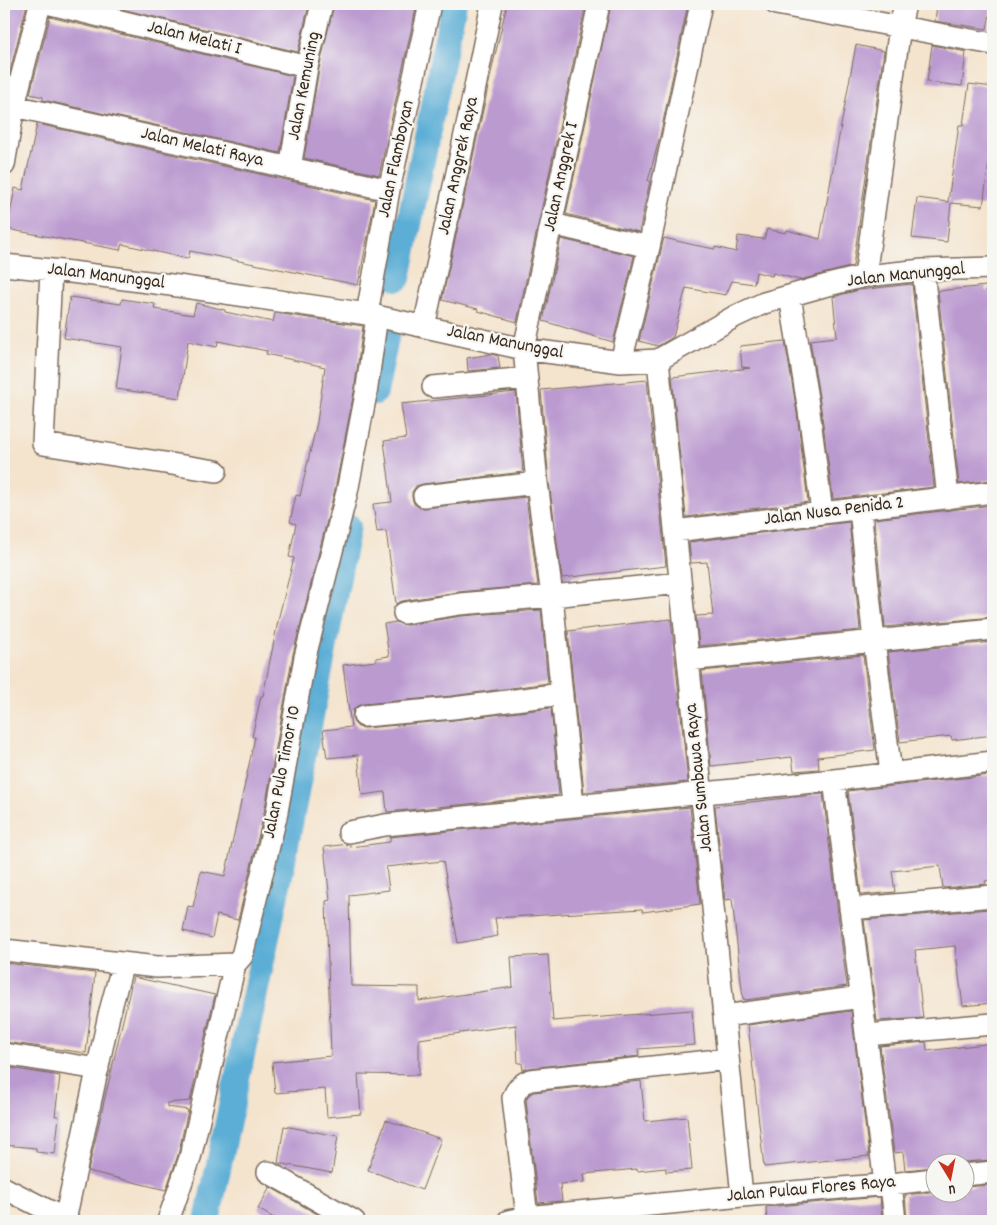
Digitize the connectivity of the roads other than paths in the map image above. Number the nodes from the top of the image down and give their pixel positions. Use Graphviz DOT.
graph roads {
  1 [pos="40,4"];
  2 [pos="51,4"];
  3 [pos="322,4"];
  4 [pos="430,4"];
  5 [pos="492,4"];
  6 [pos="599,4"];
  7 [pos="701,4"];
  8 [pos="776,4"];
  9 [pos="905,4"];
  10 [pos="801,6"];
  11 [pos="900,27"];
  12 [pos="993,44"];
  13 [pos="307,66"];
  14 [pos="14,106"];
  15 [pos="4,165"];
  16 [pos="290,168"];
  17 [pos="389,190"];
  18 [pos="552,224"];
  19 [pos="649,247"];
  20 [pos="4,265"];
  21 [pos="993,268"];
  22 [pos="51,270"];
  23 [pos="923,270"];
  24 [pos="864,276"];
  25 [pos="790,296"];
  26 [pos="376,316"];
  27 [pos="416,326"];
  28 [pos="524,349"];
  29 [pos="658,360"];
  30 [pos="621,362"];
  31 [pos="527,378"];
  32 [pos="433,387"];
  33 [pos="216,471"];
  34 [pos="537,483"];
  35 [pos="993,492"];
  36 [pos="424,496"];
  37 [pos="948,498"];
  38 [pos="860,508"];
  39 [pos="822,513"];
  40 [pos="675,531"];
  41 [pos="680,583"];
  42 [pos="552,596"];
  43 [pos="404,613"];
  44 [pos="993,629"];
  45 [pos="874,641"];
  46 [pos="688,660"];
  47 [pos="562,694"];
  48 [pos="364,716"];
  49 [pos="993,762"];
  50 [pos="891,773"];
  51 [pos="834,780"];
  52 [pos="701,793"];
  53 [pos="573,806"];
  54 [pos="349,832"];
  55 [pos="993,896"];
  56 [pos="850,909"];
  57 [pos="4,950"];
  58 [pos="123,963"];
  59 [pos="235,964"];
  60 [pos="861,997"];
  61 [pos="724,1016"];
  62 [pos="993,1024"];
  63 [pos="866,1035"];
  64 [pos="4,1054"];
  65 [pos="728,1059"];
  66 [pos="98,1069"];
  67 [pos="268,1172"];
  68 [pos="993,1172"];
  69 [pos="974,1174"];
  70 [pos="924,1180"];
  71 [pos="888,1184"];
  72 [pos="4,1188"];
  73 [pos="742,1196"];
  74 [pos="627,1215"];
  75 [pos="517,1219"];
  76 [pos="67,1221"];
  77 [pos="168,1221"];
  78 [pos="354,1221"];
  79 [pos="895,1221"];
  1 -- 14 [label="street"];
  2 -- 13 [label="street, Jalan Melati I"];
  3 -- 13 [label="street, Jalan Kemuning"];
  4 -- 17 [label="street, Jalan Flamboyan"];
  5 -- 27 [label="street, Jalan Anggrek Raya"];
  6 -- 18 [label="street, Jalan Anggrek I"];
  7 -- 19 [label="street"];
  8 -- 10 [label="street"];
  9 -- 11 [label="street"];
  10 -- 11 [label="street"];
  11 -- 12 [label="street"];
  11 -- 24 [label="street"];
  13 -- 16 [label="street, Jalan Kemuning"];
  14 -- 15 [label="street"];
  14 -- 16 [label="street, Jalan Melati Raya"];
  16 -- 17 [label="street, Jalan Melati Raya"];
  17 -- 26 [label="street, Jalan Flamboyan"];
  18 -- 19 [label="street"];
  18 -- 28 [label="street, Jalan Anggrek I"];
  19 -- 30 [label="street"];
  20 -- 22 [label="street, Jalan Manunggal"];
  21 -- 23 [label="street, Jalan Manunggal"];
  22 -- 26 [label="street, Jalan Manunggal"];
  22 -- 33 [label="street"];
  23 -- 24 [label="street, Jalan Manunggal"];
  23 -- 37 [label="street"];
  24 -- 25 [label="street, Jalan Manunggal"];
  25 -- 29 [label="street, Jalan Manunggal"];
  25 -- 39 [label="street"];
  26 -- 27 [label="street, Jalan Manunggal"];
  26 -- 59 [label="street, Jalan Pulo Timor 10"];
  27 -- 28 [label="street, Jalan Manunggal"];
  28 -- 30 [label="street, Jalan Manunggal"];
  28 -- 31 [label="street, Jalan Anggrek I"];
  29 -- 30 [label="street, Jalan Manunggal"];
  29 -- 40 [label="street, Jalan Sumbawa Raya"];
  31 -- 32 [label="street"];
  31 -- 34 [label="street, Jalan Anggrek I"];
  34 -- 36 [label="street"];
  34 -- 42 [label="street, Jalan Anggrek I"];
  35 -- 37 [label="street, Jalan Nusa Penida 2"];
  37 -- 38 [label="street, Jalan Nusa Penida 2"];
  38 -- 39 [label="street, Jalan Nusa Penida 2"];
  38 -- 45 [label="street"];
  39 -- 40 [label="street, Jalan Nusa Penida 2"];
  40 -- 41 [label="street, Jalan Sumbawa Raya"];
  41 -- 42 [label="street"];
  41 -- 46 [label="street, Jalan Sumbawa Raya"];
  42 -- 43 [label="street"];
  42 -- 47 [label="street, Jalan Anggrek I"];
  44 -- 45 [label="street"];
  45 -- 46 [label="street"];
  45 -- 50 [label="street"];
  46 -- 52 [label="street, Jalan Sumbawa Raya"];
  47 -- 48 [label="street"];
  47 -- 53 [label="street, Jalan Anggrek I"];
  49 -- 50 [label="street"];
  50 -- 51 [label="street"];
  51 -- 52 [label="street"];
  51 -- 56 [label="street"];
  52 -- 53 [label="street"];
  52 -- 61 [label="street, Jalan Sumbawa Raya"];
  53 -- 54 [label="street"];
  55 -- 56 [label="street"];
  56 -- 60 [label="street"];
  57 -- 58 [label="street"];
  58 -- 59 [label="street"];
  58 -- 66 [label="street"];
  59 -- 77 [label="street, Jalan Pulo Timor 10"];
  60 -- 61 [label="street"];
  60 -- 63 [label="street"];
  61 -- 65 [label="street, Jalan Sumbawa Raya"];
  62 -- 63 [label="street"];
  63 -- 71 [label="street"];
  64 -- 66 [label="street"];
  65 -- 73 [label="street, Jalan Sumbawa Raya"];
  65 -- 75 [label="street"];
  66 -- 76 [label="street"];
  67 -- 78 [label="street"];
  68 -- 69 [label="street"];
  70 -- 71 [label="street, Jalan Pulau Flores Raya"];
  71 -- 73 [label="street, Jalan Pulau Flores Raya"];
  71 -- 79 [label="street"];
  72 -- 76 [label="street"];
  73 -- 74 [label="street, Jalan Pulau Flores Raya"];
  74 -- 75 [label="street, Jalan Pulau Flores Raya"];
}
